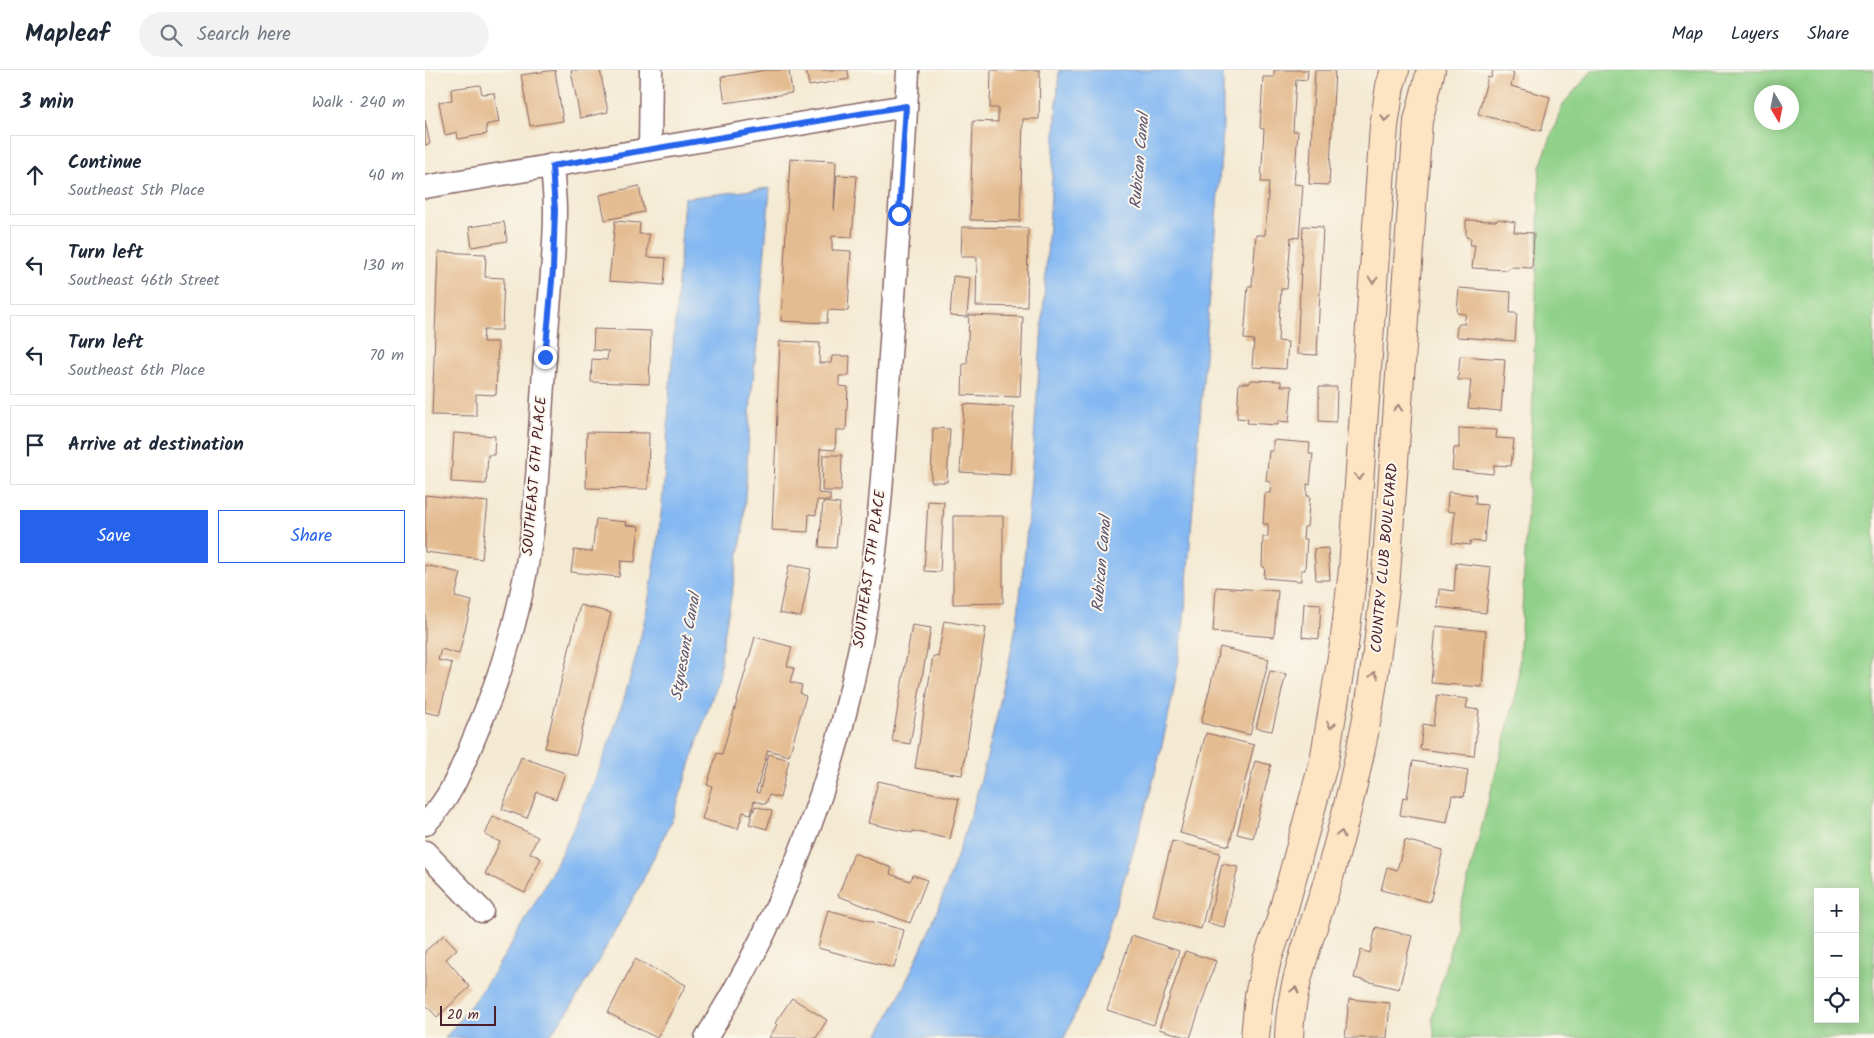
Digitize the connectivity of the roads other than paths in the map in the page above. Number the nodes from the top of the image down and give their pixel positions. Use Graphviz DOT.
graph roads {
  1 [pos="651,70"];
  2 [pos="908,70"];
  3 [pos="1395,70"];
  4 [pos="1431,70"];
  5 [pos="906,106"];
  6 [pos="650,149"];
  7 [pos="552,166"];
  8 [pos="425,187"];
  9 [pos="1362,434"];
  10 [pos="1396,436"];
  11 [pos="1346,627"];
  12 [pos="1380,632"];
  13 [pos="425,824"];
  14 [pos="425,852"];
  15 [pos="482,910"];
  16 [pos="706,1038"];
  17 [pos="1255,1038"];
  18 [pos="1289,1038"];
  1 -- 6 [label="street"];
  2 -- 5 [label="street, SOUTHEAST 5TH PLACE"];
  3 -- 9 [label="main road, COUNTRY CLUB BOULEVARD, one-way"];
  10 -- 4 [label="main road, COUNTRY CLUB BOULEVARD, one-way"];
  5 -- 6 [label="street"];
  5 -- 16 [label="street, SOUTHEAST 5TH PLACE"];
  6 -- 7 [label="street"];
  7 -- 8 [label="street"];
  7 -- 13 [label="street, SOUTHEAST 6TH PLACE"];
  9 -- 10 [label="main road"];
  9 -- 11 [label="main road, COUNTRY CLUB BOULEVARD, one-way"];
  10 -- 12 [label="main road, COUNTRY CLUB BOULEVARD"];
  11 -- 12 [label="main road"];
  11 -- 17 [label="main road, COUNTRY CLUB BOULEVARD, one-way"];
  18 -- 12 [label="main road, COUNTRY CLUB BOULEVARD, one-way"];
  14 -- 15 [label="street"];
}
